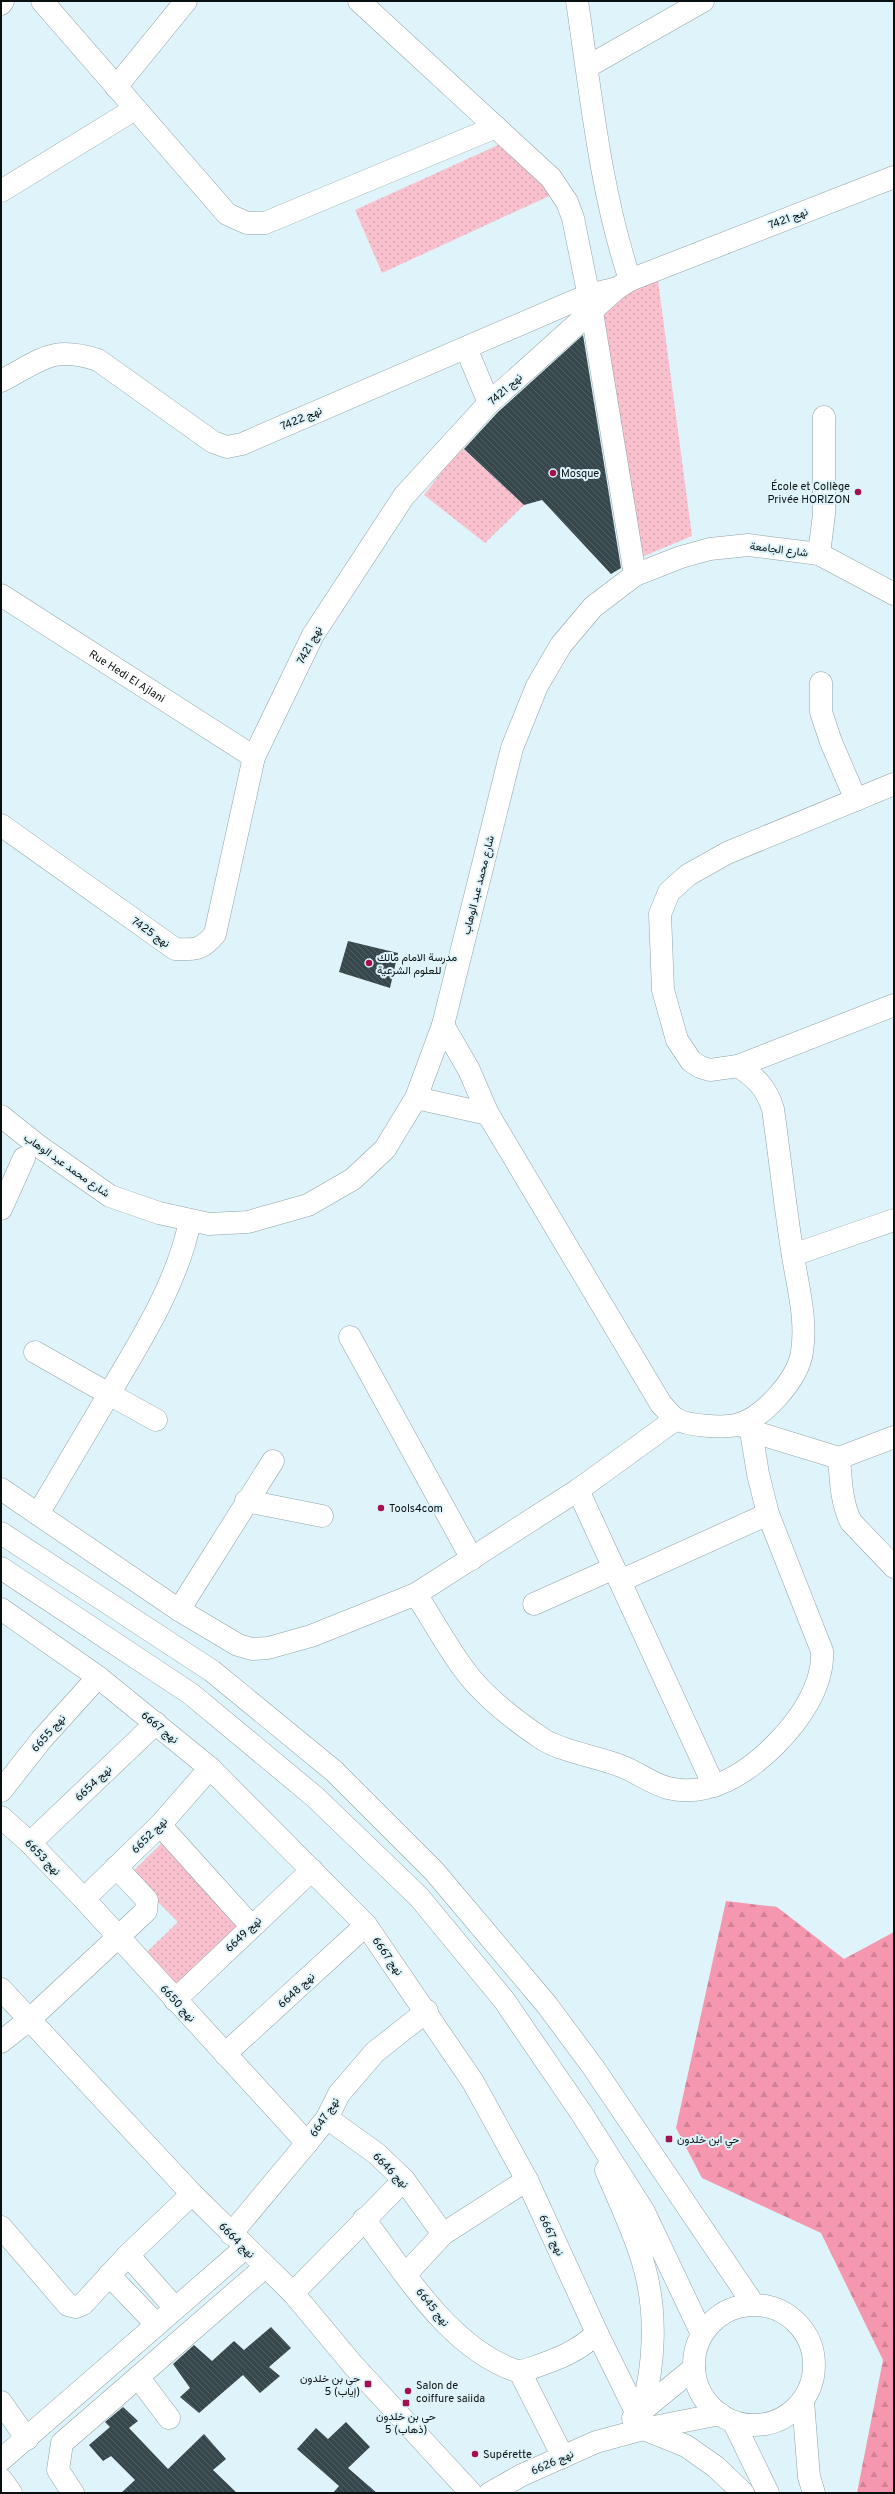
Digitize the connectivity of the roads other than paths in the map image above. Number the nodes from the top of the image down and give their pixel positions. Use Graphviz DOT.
graph roads {
  1 [pos="3,1"];
  2 [pos="42,1"];
  3 [pos="186,1"];
  4 [pos="359,1"];
  5 [pos="578,1"];
  6 [pos="703,1"];
  7 [pos="1,4"];
  8 [pos="587,67"];
  9 [pos="116,87"];
  10 [pos="135,109"];
  11 [pos="496,127"];
  12 [pos="894,177"];
  13 [pos="3,185"];
  14 [pos="623,284"];
  15 [pos="590,304"];
  16 [pos="466,348"];
  17 [pos="1,381"];
  18 [pos="489,403"];
  19 [pos="824,417"];
  20 [pos="819,554"];
  21 [pos="635,575"];
  22 [pos="894,594"];
  23 [pos="1,595"];
  24 [pos="821,683"];
  25 [pos="254,757"];
  26 [pos="894,784"];
  27 [pos="856,800"];
  28 [pos="1,825"];
  29 [pos="894,1005"];
  30 [pos="443,1025"];
  31 [pos="738,1066"];
  32 [pos="416,1098"];
  33 [pos="488,1114"];
  34 [pos="1,1116"];
  35 [pos="24,1158"];
  36 [pos="1,1209"];
  37 [pos="894,1220"];
  38 [pos="190,1222"];
  39 [pos="793,1255"];
  40 [pos="350,1337"];
  41 [pos="35,1352"];
  42 [pos="108,1394"];
  43 [pos="676,1419"];
  44 [pos="156,1420"];
  45 [pos="746,1428"];
  46 [pos="894,1437"];
  47 [pos="839,1458"];
  48 [pos="273,1461"];
  49 [pos="1,1489"];
  50 [pos="578,1490"];
  51 [pos="246,1501"];
  52 [pos="38,1514"];
  53 [pos="768,1514"];
  54 [pos="322,1516"];
  55 [pos="1,1533"];
  56 [pos="472,1559"];
  57 [pos="894,1567"];
  58 [pos="1,1568"];
  59 [pos="617,1575"];
  60 [pos="416,1594"];
  61 [pos="534,1604"];
  62 [pos="179,1610"];
  63 [pos="1,1611"];
  64 [pos="98,1677"];
  65 [pos="156,1723"];
  66 [pos="210,1768"];
  67 [pos="714,1786"];
  68 [pos="1,1791"];
  69 [pos="1,1817"];
  70 [pos="160,1825"];
  71 [pos="30,1843"];
  72 [pos="116,1868"];
  73 [pos="312,1870"];
  74 [pos="84,1899"];
  75 [pos="366,1925"];
  76 [pos="251,1926"];
  77 [pos="117,1937"];
  78 [pos="1,1989"];
  79 [pos="175,2000"];
  80 [pos="427,2011"];
  81 [pos="30,2018"];
  82 [pos="1,2042"];
  83 [pos="225,2054"];
  84 [pos="327,2118"];
  85 [pos="595,2134"];
  86 [pos="307,2143"];
  87 [pos="404,2180"];
  88 [pos="527,2180"];
  89 [pos="192,2194"];
  90 [pos="364,2219"];
  91 [pos="1,2227"];
  92 [pos="443,2234"];
  93 [pos="238,2241"];
  94 [pos="128,2255"];
  95 [pos="265,2267"];
  96 [pos="406,2274"];
  97 [pos="108,2275"];
  98 [pos="293,2293"];
  99 [pos="754,2305"];
  100 [pos="175,2308"];
  101 [pos="156,2324"];
  102 [pos="597,2333"];
  103 [pos="702,2334"];
  104 [pos="694,2368"];
  105 [pos="520,2372"];
  106 [pos="138,2377"];
  107 [pos="803,2400"];
  108 [pos="1,2402"];
  109 [pos="169,2418"];
  110 [pos="641,2418"];
  111 [pos="726,2418"];
  112 [pos="26,2439"];
  113 [pos="563,2457"];
  114 [pos="1,2460"];
  115 [pos="1,2479"];
  116 [pos="11,2493"];
  117 [pos="72,2493"];
  118 [pos="471,2493"];
  119 [pos="490,2493"];
  120 [pos="743,2493"];
  121 [pos="768,2493"];
  122 [pos="814,2493"];
  1 -- 7 [label="main road"];
  2 -- 9 [label="main road"];
  3 -- 9 [label="main road"];
  4 -- 11 [label="main road"];
  5 -- 8 [label="main road"];
  6 -- 8 [label="main road"];
  8 -- 14 [label="main road"];
  9 -- 10 [label="main road"];
  10 -- 11 [label="main road"];
  10 -- 13 [label="main road"];
  11 -- 15 [label="main road"];
  12 -- 14 [label="main road, نهج 7421"];
  14 -- 15 [label="main road, نهج 7422"];
  15 -- 16 [label="main road, نهج 7422"];
  15 -- 18 [label="main road, نهج 7421"];
  15 -- 21 [label="main road"];
  16 -- 17 [label="main road, نهج 7422"];
  16 -- 18 [label="main road"];
  18 -- 25 [label="main road, نهج 7421"];
  19 -- 20 [label="main road"];
  20 -- 21 [label="main road, شارع الجامعة"];
  20 -- 22 [label="main road, شارع الجامعة"];
  21 -- 30 [label="main road, شارع محمد عبد الوهاب"];
  23 -- 25 [label="main road, Rue Hedi El Ajlani"];
  24 -- 27 [label="main road"];
  25 -- 28 [label="main road, نهج 7425"];
  26 -- 27 [label="main road"];
  27 -- 31 [label="main road"];
  29 -- 31 [label="main road"];
  30 -- 32 [label="main road, شارع محمد عبد الوهاب"];
  30 -- 33 [label="main road"];
  31 -- 39 [label="main road"];
  32 -- 33 [label="main road"];
  32 -- 38 [label="main road, شارع محمد عبد الوهاب"];
  33 -- 43 [label="main road"];
  34 -- 38 [label="main road, شارع محمد عبد الوهاب"];
  35 -- 36 [label="main road"];
  37 -- 39 [label="main road"];
  38 -- 42 [label="main road"];
  39 -- 45 [label="main road"];
  40 -- 56 [label="main road"];
  41 -- 42 [label="main road"];
  42 -- 44 [label="main road"];
  42 -- 52 [label="main road"];
  43 -- 45 [label="main road"];
  43 -- 50 [label="main road"];
  45 -- 47 [label="main road"];
  45 -- 53 [label="main road"];
  46 -- 47 [label="main road"];
  47 -- 57 [label="main road"];
  48 -- 51 [label="main road"];
  49 -- 52 [label="main road"];
  50 -- 56 [label="main road"];
  50 -- 59 [label="main road"];
  51 -- 54 [label="main road"];
  51 -- 62 [label="main road"];
  52 -- 62 [label="main road"];
  53 -- 59 [label="main road"];
  53 -- 67 [label="main road"];
  55 -- 99 [label="main road"];
  56 -- 60 [label="main road"];
  58 -- 85 [label="main road"];
  59 -- 61 [label="main road"];
  59 -- 67 [label="main road"];
  60 -- 62 [label="main road"];
  60 -- 67 [label="main road"];
  63 -- 64 [label="main road, نهج 6667"];
  64 -- 65 [label="main road, نهج 6667"];
  64 -- 68 [label="main road, نهج 6655"];
  65 -- 66 [label="main road, نهج 6667"];
  65 -- 71 [label="main road, نهج 6654"];
  66 -- 70 [label="main road, نهج 6652"];
  66 -- 73 [label="main road, نهج 6667"];
  69 -- 71 [label="main road, نهج 6653"];
  70 -- 72 [label="main road, نهج 6652"];
  70 -- 76 [label="main road"];
  71 -- 74 [label="main road, نهج 6653"];
  72 -- 74 [label="main road, نهج 6652"];
  72 -- 77 [label="main road"];
  73 -- 75 [label="main road, نهج 6667"];
  73 -- 76 [label="main road, نهج 6649"];
  74 -- 77 [label="main road, نهج 6650"];
  75 -- 80 [label="main road, نهج 6667"];
  75 -- 83 [label="main road, نهج 6648"];
  76 -- 79 [label="main road, نهج 6649"];
  77 -- 79 [label="main road, نهج 6650"];
  77 -- 81 [label="main road"];
  78 -- 81 [label="main road, نهج 6664"];
  79 -- 83 [label="main road, نهج 6650"];
  80 -- 84 [label="main road, نهج 6647"];
  80 -- 88 [label="main road, نهج 6667"];
  81 -- 82 [label="main road"];
  81 -- 89 [label="main road, نهج 6664"];
  83 -- 86 [label="main road, نهج 6650"];
  84 -- 86 [label="main road, نهج 6647"];
  84 -- 87 [label="main road, نهج 6646"];
  85 -- 103 [label="main road"];
  85 -- 110 [label="main road"];
  86 -- 93 [label="main road, نهج 6647"];
  87 -- 90 [label="main road"];
  87 -- 92 [label="main road, نهج 6646"];
  88 -- 92 [label="main road"];
  88 -- 102 [label="main road, نهج 6667"];
  89 -- 93 [label="main road, نهج 6664"];
  89 -- 94 [label="main road"];
  90 -- 96 [label="main road, نهج 6645"];
  90 -- 98 [label="main road"];
  91 -- 97 [label="main road"];
  92 -- 96 [label="main road"];
  93 -- 95 [label="main road, نهج 6664"];
  93 -- 100 [label="main road, نهج 6647"];
  94 -- 97 [label="main road"];
  94 -- 100 [label="main road"];
  95 -- 98 [label="main road, نهج 6664"];
  95 -- 106 [label="main road"];
  96 -- 105 [label="main road, نهج 6645"];
  97 -- 101 [label="main road"];
  98 -- 118 [label="main road, نهج 6664"];
  99 -- 103 [label="main road"];
  99 -- 107 [label="main road"];
  100 -- 101 [label="main road, نهج 6647"];
  101 -- 112 [label="main road, نهج 6647"];
  102 -- 105 [label="main road"];
  102 -- 110 [label="main road, نهج 6667"];
  103 -- 104 [label="main road"];
  104 -- 110 [label="main road, نهج 6626"];
  104 -- 111 [label="main road"];
  105 -- 113 [label="main road"];
  106 -- 109 [label="main road"];
  106 -- 117 [label="main road"];
  107 -- 111 [label="main road"];
  107 -- 122 [label="main road"];
  108 -- 112 [label="main road"];
  110 -- 111 [label="main road, نهج 6626"];
  110 -- 113 [label="main road, نهج 6626"];
  110 -- 120 [label="main road"];
  111 -- 121 [label="main road"];
  112 -- 114 [label="main road, نهج 6647"];
  113 -- 119 [label="main road, نهج 6626"];
  115 -- 116 [label="main road"];
}
